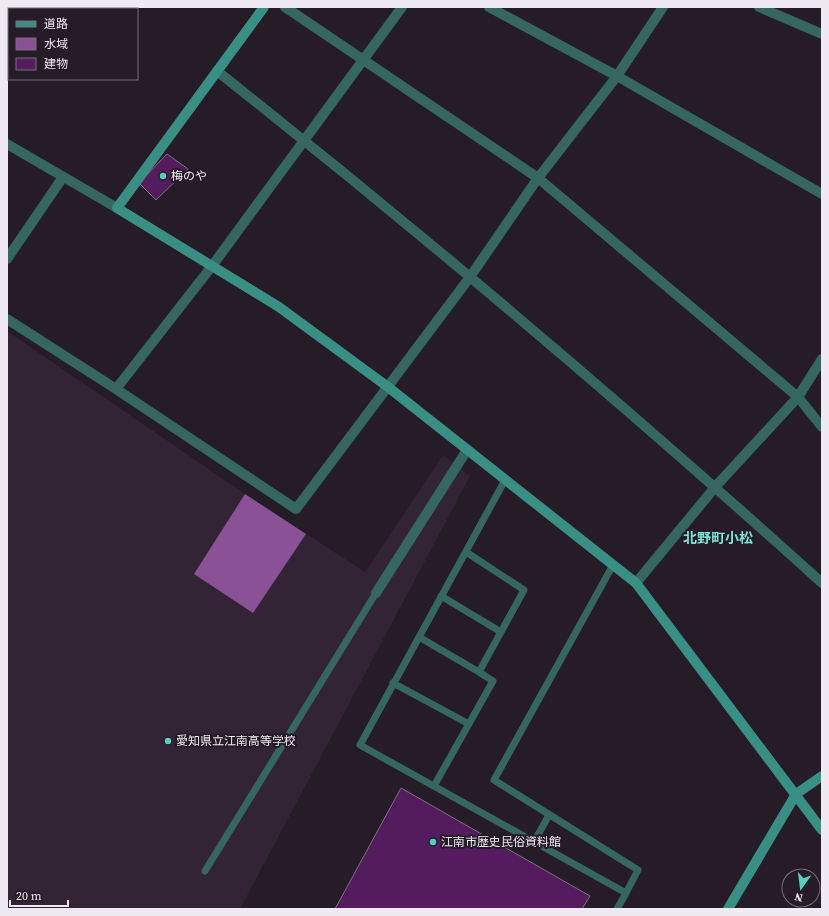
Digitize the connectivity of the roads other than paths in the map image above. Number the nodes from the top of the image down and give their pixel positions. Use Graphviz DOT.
graph roads {
  1 [pos="264,7"];
  2 [pos="285,7"];
  3 [pos="402,7"];
  4 [pos="489,7"];
  5 [pos="663,7"];
  6 [pos="759,7"];
  7 [pos="822,34"];
  8 [pos="364,60"];
  9 [pos="217,71"];
  10 [pos="617,76"];
  11 [pos="304,140"];
  12 [pos="7,144"];
  13 [pos="64,177"];
  14 [pos="538,178"];
  15 [pos="822,194"];
  16 [pos="117,208"];
  17 [pos="7,259"];
  18 [pos="212,266"];
  19 [pos="470,277"];
  20 [pos="7,319"];
  21 [pos="822,359"];
  22 [pos="388,387"];
  23 [pos="116,388"];
  24 [pos="798,397"];
  25 [pos="822,427"];
  26 [pos="466,450"];
  27 [pos="505,480"];
  28 [pos="716,486"];
  29 [pos="466,552"];
  30 [pos="613,565"];
  31 [pos="636,583"];
  32 [pos="822,583"];
  33 [pos="376,593"];
  34 [pos="441,596"];
  35 [pos="501,632"];
  36 [pos="419,637"];
  37 [pos="479,672"];
  38 [pos="393,683"];
  39 [pos="469,724"];
  40 [pos="822,776"];
  41 [pos="434,786"];
  42 [pos="796,794"];
  43 [pos="549,815"];
  44 [pos="822,830"];
  45 [pos="534,842"];
  46 [pos="205,871"];
  47 [pos="626,893"];
  48 [pos="617,909"];
  49 [pos="728,909"];
  1 -- 9 [label="street"];
  2 -- 8 [label="street"];
  3 -- 8 [label="street"];
  4 -- 10 [label="street"];
  5 -- 10 [label="street"];
  6 -- 7 [label="street"];
  8 -- 11 [label="street"];
  8 -- 14 [label="street"];
  9 -- 11 [label="street"];
  9 -- 16 [label="street"];
  10 -- 14 [label="street"];
  10 -- 15 [label="street"];
  11 -- 18 [label="street"];
  11 -- 19 [label="street"];
  12 -- 13 [label="street"];
  13 -- 16 [label="street"];
  13 -- 17 [label="street"];
  14 -- 19 [label="street"];
  14 -- 24 [label="street"];
  16 -- 18 [label="street"];
  18 -- 22 [label="street"];
  18 -- 23 [label="street"];
  19 -- 22 [label="street"];
  19 -- 28 [label="street"];
  20 -- 23 [label="street"];
  21 -- 24 [label="street"];
  22 -- 23 [label="street"];
  22 -- 26 [label="street"];
  24 -- 25 [label="street"];
  24 -- 28 [label="street"];
  26 -- 27 [label="street"];
  26 -- 33 [label="street"];
  27 -- 29 [label="lane"];
  27 -- 30 [label="street"];
  28 -- 31 [label="street"];
  28 -- 32 [label="street"];
  29 -- 34 [label="lane"];
  29 -- 35 [label="lane"];
  30 -- 31 [label="street"];
  30 -- 43 [label="lane"];
  31 -- 42 [label="street"];
  33 -- 46 [label="lane"];
  34 -- 35 [label="lane"];
  34 -- 36 [label="lane"];
  35 -- 37 [label="lane"];
  36 -- 37 [label="lane"];
  36 -- 38 [label="lane"];
  37 -- 39 [label="lane"];
  38 -- 39 [label="lane"];
  38 -- 41 [label="lane"];
  39 -- 41 [label="lane"];
  40 -- 42 [label="street"];
  41 -- 45 [label="lane"];
  42 -- 44 [label="street"];
  42 -- 49 [label="street"];
  43 -- 45 [label="lane"];
  43 -- 47 [label="lane"];
  45 -- 47 [label="lane"];
  47 -- 48 [label="lane"];
}
